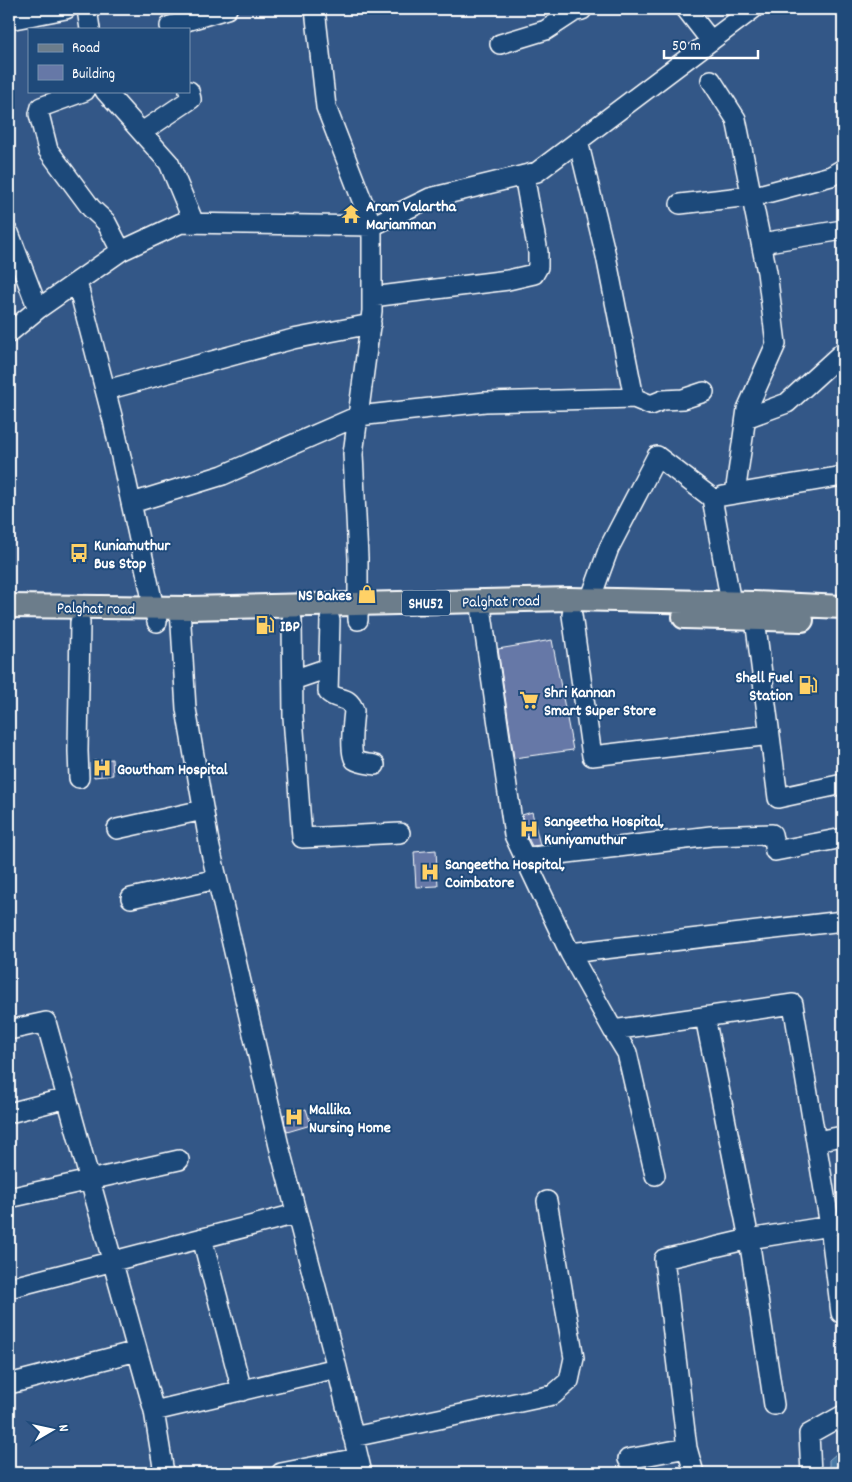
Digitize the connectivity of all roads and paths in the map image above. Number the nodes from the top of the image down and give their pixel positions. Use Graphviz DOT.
graph roads {
  1 [pos="66,9"];
  2 [pos="87,9"];
  3 [pos="227,9"];
  4 [pos="315,9"];
  5 [pos="582,9"];
  6 [pos="686,9"];
  7 [pos="753,9"];
  8 [pos="9,20"];
  9 [pos="90,28"];
  10 [pos="171,28"];
  11 [pos="711,41"];
  12 [pos="500,44"];
  13 [pos="711,80"];
  14 [pos="82,92"];
  15 [pos="106,92"];
  16 [pos="189,92"];
  17 [pos="142,132"];
  18 [pos="578,141"];
  19 [pos="843,169"];
  20 [pos="524,176"];
  21 [pos="752,196"];
  22 [pos="680,204"];
  23 [pos="194,222"];
  24 [pos="372,226"];
  25 [pos="843,230"];
  26 [pos="9,233"];
  27 [pos="761,243"];
  28 [pos="120,251"];
  29 [pos="76,282"];
  30 [pos="372,297"];
  31 [pos="38,309"];
  32 [pos="371,324"];
  33 [pos="9,333"];
  34 [pos="843,352"];
  35 [pos="106,390"];
  36 [pos="704,392"];
  37 [pos="634,398"];
  38 [pos="358,416"];
  39 [pos="746,418"];
  40 [pos="843,476"];
  41 [pos="735,494"];
  42 [pos="712,498"];
  43 [pos="132,503"];
  44 [pos="590,600"];
  45 [pos="732,603"];
  46 [pos="9,606"];
  47 [pos="482,607"];
  48 [pos="843,607"];
  49 [pos="358,612"];
  50 [pos="155,615"];
  51 [pos="180,615"];
  52 [pos="572,615"];
  53 [pos="755,619"];
  54 [pos="9,620"];
  55 [pos="292,620"];
  56 [pos="330,620"];
  57 [pos="843,621"];
  58 [pos="80,622"];
  59 [pos="328,668"];
  60 [pos="293,680"];
  61 [pos="762,736"];
  62 [pos="375,765"];
  63 [pos="79,778"];
  64 [pos="843,784"];
  65 [pos="203,810"];
  66 [pos="117,829"];
  67 [pos="400,833"];
  68 [pos="843,838"];
  69 [pos="526,858"];
  70 [pos="217,879"];
  71 [pos="131,898"];
  72 [pos="843,921"];
  73 [pos="570,954"];
  74 [pos="705,1017"];
  75 [pos="9,1030"];
  76 [pos="613,1030"];
  77 [pos="67,1098"];
  78 [pos="9,1113"];
  79 [pos="843,1136"];
  80 [pos="816,1141"];
  81 [pos="179,1160"];
  82 [pos="654,1175"];
  83 [pos="90,1179"];
  84 [pos="9,1198"];
  85 [pos="547,1201"];
  86 [pos="296,1214"];
  87 [pos="837,1225"];
  88 [pos="202,1238"];
  89 [pos="749,1239"];
  90 [pos="112,1261"];
  91 [pos="9,1288"];
  92 [pos="841,1312"];
  93 [pos="137,1351"];
  94 [pos="337,1368"];
  95 [pos="9,1384"];
  96 [pos="242,1391"];
  97 [pos="774,1405"];
  98 [pos="154,1411"];
  99 [pos="843,1415"];
  100 [pos="353,1437"];
  101 [pos="687,1448"];
  102 [pos="628,1460"];
  103 [pos="360,1465"];
  104 [pos="164,1473"];
  105 [pos="283,1473"];
  106 [pos="694,1473"];
  107 [pos="811,1473"];
  1 -- 8 [label="street"];
  2 -- 9 [label="street"];
  3 -- 10 [label="street"];
  4 -- 24 [label="street"];
  5 -- 12 [label="street"];
  6 -- 11 [label="street"];
  7 -- 11 [label="street"];
  11 -- 18 [label="street"];
  13 -- 21 [label="street"];
  14 -- 28 [label="street"];
  15 -- 17 [label="street"];
  16 -- 17 [label="street"];
  17 -- 23 [label="street"];
  18 -- 20 [label="street"];
  18 -- 37 [label="street"];
  19 -- 21 [label="street"];
  20 -- 24 [label="street"];
  20 -- 30 [label="street"];
  21 -- 22 [label="street"];
  21 -- 27 [label="street"];
  23 -- 24 [label="street"];
  23 -- 28 [label="street"];
  24 -- 30 [label="street"];
  25 -- 27 [label="street"];
  26 -- 31 [label="street"];
  27 -- 39 [label="street"];
  28 -- 29 [label="street"];
  29 -- 31 [label="street"];
  29 -- 35 [label="street"];
  30 -- 32 [label="street"];
  31 -- 33 [label="street"];
  32 -- 35 [label="street"];
  32 -- 38 [label="street"];
  34 -- 39 [label="street"];
  35 -- 43 [label="street"];
  36 -- 37 [label="street"];
  37 -- 38 [label="street"];
  38 -- 43 [label="street"];
  38 -- 49 [label="street"];
  39 -- 41 [label="street"];
  40 -- 41 [label="street"];
  41 -- 42 [label="street"];
  42 -- 44 [label="street"];
  42 -- 45 [label="street"];
  43 -- 50 [label="street"];
  44 -- 45 [label="main road, Palghat road / SHU52"];
  44 -- 47 [label="main road, Palghat road / SHU52"];
  45 -- 48 [label="main road, Palghat road / SHU52"];
  46 -- 50 [label="main road, Palghat road / SHU52"];
  47 -- 49 [label="main road, Palghat road / SHU52"];
  47 -- 52 [label="main road, Palghat road / SHU52"];
  47 -- 69 [label="street"];
  49 -- 51 [label="main road, Palghat road / SHU52"];
  49 -- 56 [label="main road, Palghat road / SHU52"];
  50 -- 51 [label="main road, Palghat road / SHU52"];
  50 -- 58 [label="main road, Palghat road / SHU52"];
  51 -- 55 [label="main road, Palghat road / SHU52"];
  51 -- 65 [label="street"];
  52 -- 53 [label="main road, Palghat road / SHU52"];
  52 -- 61 [label="street"];
  53 -- 57 [label="main road, Palghat road / SHU52"];
  53 -- 64 [label="street"];
  54 -- 58 [label="main road, Palghat road / SHU52"];
  55 -- 56 [label="main road, Palghat road / SHU52"];
  55 -- 60 [label="street"];
  56 -- 59 [label="street"];
  58 -- 63 [label="street"];
  59 -- 60 [label="street"];
  59 -- 62 [label="street"];
  60 -- 67 [label="street"];
  65 -- 66 [label="street"];
  65 -- 70 [label="street"];
  68 -- 69 [label="street"];
  69 -- 73 [label="street"];
  70 -- 71 [label="street"];
  70 -- 86 [label="street"];
  72 -- 73 [label="street"];
  73 -- 76 [label="street"];
  74 -- 76 [label="street"];
  74 -- 80 [label="street"];
  74 -- 89 [label="street"];
  75 -- 77 [label="street"];
  76 -- 82 [label="street"];
  77 -- 78 [label="street"];
  77 -- 83 [label="street"];
  79 -- 80 [label="street"];
  80 -- 87 [label="street"];
  81 -- 83 [label="street"];
  83 -- 84 [label="street"];
  83 -- 90 [label="street"];
  85 -- 100 [label="street"];
  86 -- 88 [label="street"];
  86 -- 94 [label="street"];
  87 -- 89 [label="street"];
  87 -- 92 [label="street"];
  88 -- 90 [label="street"];
  88 -- 96 [label="street"];
  89 -- 97 [label="street"];
  89 -- 101 [label="street"];
  90 -- 91 [label="street"];
  90 -- 93 [label="street"];
  93 -- 95 [label="street"];
  93 -- 98 [label="street"];
  94 -- 96 [label="street"];
  94 -- 100 [label="street"];
  96 -- 98 [label="street"];
  98 -- 104 [label="street"];
  99 -- 107 [label="street"];
  100 -- 103 [label="street"];
  101 -- 102 [label="street"];
  101 -- 106 [label="street"];
  103 -- 105 [label="street"];
}
